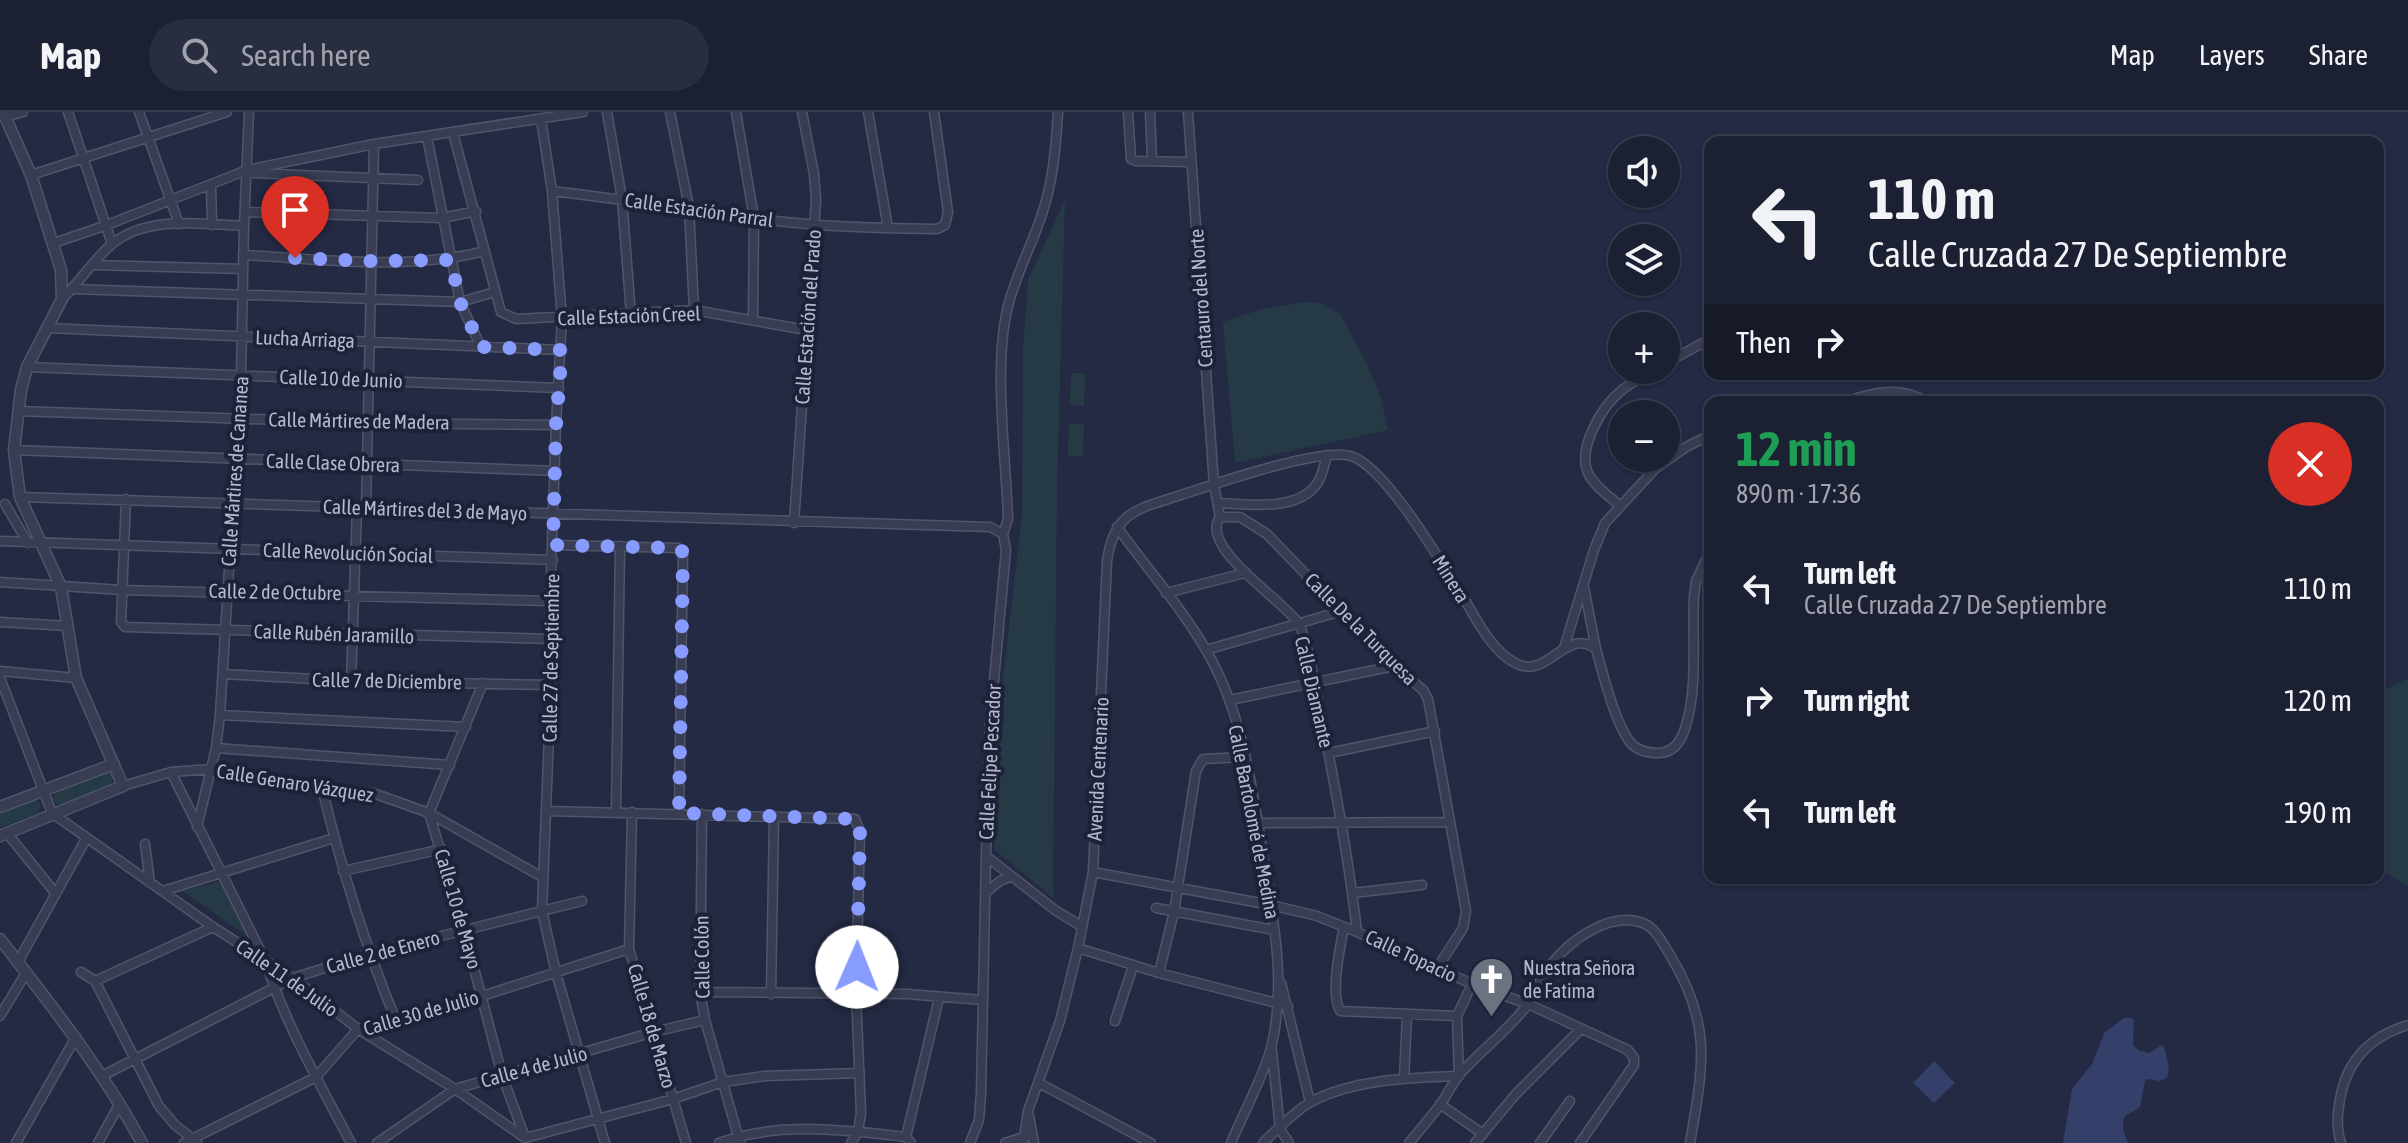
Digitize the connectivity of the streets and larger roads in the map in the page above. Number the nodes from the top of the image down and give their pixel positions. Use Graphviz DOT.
graph roads {
  1 [pos="23,112"];
  2 [pos="68,112"];
  3 [pos="139,112"];
  4 [pos="227,112"];
  5 [pos="249,112"];
  6 [pos="583,112"];
  7 [pos="607,112"];
  8 [pos="670,112"];
  9 [pos="736,112"];
  10 [pos="802,112"];
  11 [pos="868,112"];
  12 [pos="934,112"];
  13 [pos="1058,112"];
  14 [pos="1128,112"];
  15 [pos="1150,112"];
  16 [pos="1188,112"];
  17 [pos="4,115"];
  18 [pos="541,119"];
  19 [pos="453,133"];
  20 [pos="427,137"];
  21 [pos="148,138"];
  22 [pos="374,144"];
  23 [pos="85,159"];
  24 [pos="1152,160"];
  25 [pos="1189,162"];
  26 [pos="247,172"];
  27 [pos="31,175"];
  28 [pos="374,177"];
  29 [pos="418,180"];
  30 [pos="211,186"];
  31 [pos="552,191"];
  32 [pos="622,199"];
  33 [pos="171,201"];
  34 [pos="689,207"];
  35 [pos="476,211"];
  36 [pos="245,212"];
  37 [pos="374,217"];
  38 [pos="442,218"];
  39 [pos="754,218"];
  40 [pos="179,224"];
  41 [pos="815,224"];
  42 [pos="107,225"];
  43 [pos="212,225"];
  44 [pos="244,226"];
  45 [pos="888,228"];
  46 [pos="54,243"];
  47 [pos="112,244"];
  48 [pos="485,251"];
  49 [pos="243,255"];
  50 [pos="451,260"];
  51 [pos="372,261"];
  52 [pos="94,265"];
  53 [pos="243,269"];
  54 [pos="73,289"];
  55 [pos="495,292"];
  56 [pos="242,293"];
  57 [pos="371,298"];
  58 [pos="62,299"];
  59 [pos="460,302"];
  60 [pos="694,310"];
  61 [pos="631,315"];
  62 [pos="562,319"];
  63 [pos="753,320"];
  64 [pos="47,328"];
  65 [pos="806,330"];
  66 [pos="242,337"];
  67 [pos="369,341"];
  68 [pos="1704,342"];
  69 [pos="481,347"];
  70 [pos="562,350"];
  71 [pos="1680,355"];
  72 [pos="27,367"];
  73 [pos="241,376"];
  74 [pos="368,380"];
  75 [pos="1631,384"];
  76 [pos="559,388"];
  77 [pos="1864,396"];
  78 [pos="1914,396"];
  79 [pos="18,411"];
  80 [pos="239,418"];
  81 [pos="368,423"];
  82 [pos="556,425"];
  83 [pos="1704,438"];
  84 [pos="14,450"];
  85 [pos="1327,455"];
  86 [pos="237,459"];
  87 [pos="366,465"];
  88 [pos="556,471"];
  89 [pos="1214,485"];
  90 [pos="20,497"];
  91 [pos="126,499"];
  92 [pos="233,503"];
  93 [pos="1218,503"];
  94 [pos="5,504"];
  95 [pos="1619,505"];
  96 [pos="362,508"];
  97 [pos="553,515"];
  98 [pos="1220,517"];
  99 [pos="794,523"];
  100 [pos="1117,527"];
  101 [pos="1003,534"];
  102 [pos="0,541"];
  103 [pos="28,543"];
  104 [pos="42,544"];
  105 [pos="553,545"];
  106 [pos="620,546"];
  107 [pos="125,547"];
  108 [pos="229,549"];
  109 [pos="354,554"];
  110 [pos="553,560"];
  111 [pos="1704,564"];
  112 [pos="1245,573"];
  113 [pos="0,582"];
  114 [pos="1584,586"];
  115 [pos="61,587"];
  116 [pos="122,590"];
  117 [pos="227,591"];
  118 [pos="1166,593"];
  119 [pos="354,594"];
  120 [pos="550,601"];
  121 [pos="1342,611"];
  122 [pos="0,622"];
  123 [pos="1299,624"];
  124 [pos="68,626"];
  125 [pos="226,630"];
  126 [pos="352,635"];
  127 [pos="551,639"];
  128 [pos="1564,648"];
  129 [pos="1596,649"];
  130 [pos="1206,650"];
  131 [pos="1394,666"];
  132 [pos="0,671"];
  133 [pos="223,674"];
  134 [pos="0,678"];
  135 [pos="76,678"];
  136 [pos="351,681"];
  137 [pos="1314,681"];
  138 [pos="483,683"];
  139 [pos="551,685"];
  140 [pos="1230,700"];
  141 [pos="220,715"];
  142 [pos="466,727"];
  143 [pos="1435,731"];
  144 [pos="216,748"];
  145 [pos="1329,753"];
  146 [pos="1245,757"];
  147 [pos="114,764"];
  148 [pos="450,765"];
  149 [pos="211,769"];
  150 [pos="171,772"];
  151 [pos="123,786"];
  152 [pos="322,788"];
  153 [pos="43,790"];
  154 [pos="0,807"];
  155 [pos="548,811"];
  156 [pos="616,812"];
  157 [pos="632,812"];
  158 [pos="52,813"];
  159 [pos="429,813"];
  160 [pos="679,813"];
  161 [pos="702,814"];
  162 [pos="774,816"];
  163 [pos="1449,822"];
  164 [pos="1258,823"];
  165 [pos="1343,824"];
  166 [pos="197,827"];
  167 [pos="4,834"];
  168 [pos="334,838"];
  169 [pos="86,839"];
  170 [pos="145,844"];
  171 [pos="442,849"];
  172 [pos="986,856"];
  173 [pos="343,871"];
  174 [pos="1093,872"];
  175 [pos="220,873"];
  176 [pos="1012,876"];
  177 [pos="542,877"];
  178 [pos="150,883"];
  179 [pos="1422,885"];
  180 [pos="1177,887"];
  181 [pos="163,891"];
  182 [pos="985,893"];
  183 [pos="1353,893"];
  184 [pos="56,894"];
  185 [pos="582,901"];
  186 [pos="1271,905"];
  187 [pos="1156,908"];
  188 [pos="542,911"];
  189 [pos="1174,912"];
  190 [pos="1081,926"];
  191 [pos="213,927"];
  192 [pos="1344,927"];
  193 [pos="464,930"];
  194 [pos="1274,930"];
  195 [pos="1357,932"];
  196 [pos="0,939"];
  197 [pos="1078,948"];
  198 [pos="629,949"];
  199 [pos="369,954"];
  200 [pos="265,960"];
  201 [pos="18,962"];
  202 [pos="1133,966"];
  203 [pos="1438,967"];
  204 [pos="81,972"];
  205 [pos="26,973"];
  206 [pos="556,973"];
  207 [pos="1159,973"];
  208 [pos="1278,976"];
  209 [pos="293,978"];
  210 [pos="95,981"];
  211 [pos="1472,984"];
  212 [pos="274,989"];
  213 [pos="700,992"];
  214 [pos="771,994"];
  215 [pos="856,994"];
  216 [pos="482,996"];
  217 [pos="939,998"];
  218 [pos="983,1000"];
  219 [pos="1276,1004"];
  220 [pos="1528,1004"];
  221 [pos="1288,1006"];
  222 [pos="0,1014"];
  223 [pos="1407,1016"];
  224 [pos="1457,1016"];
  225 [pos="395,1018"];
  226 [pos="705,1020"];
  227 [pos="1115,1021"];
  228 [pos="2408,1025"];
  229 [pos="358,1029"];
  230 [pos="1581,1029"];
  231 [pos="654,1032"];
  232 [pos="76,1037"];
  233 [pos="1271,1049"];
  234 [pos="579,1055"];
  235 [pos="134,1060"];
  236 [pos="860,1073"];
  237 [pos="502,1075"];
  238 [pos="102,1076"];
  239 [pos="1459,1076"];
  240 [pos="316,1077"];
  241 [pos="1404,1079"];
  242 [pos="723,1082"];
  243 [pos="1039,1083"];
  244 [pos="455,1089"];
  245 [pos="673,1099"];
  246 [pos="1570,1101"];
  247 [pos="1310,1102"];
  248 [pos="120,1103"];
  249 [pos="1440,1104"];
  250 [pos="1028,1111"];
  251 [pos="599,1119"];
  252 [pos="1280,1129"];
  253 [pos="858,1132"];
  254 [pos="1483,1134"];
  255 [pos="1034,1139"];
  256 [pos="526,1140"];
  257 [pos="739,1140"];
  258 [pos="908,1140"];
  259 [pos="1023,1140"];
  260 [pos="196,1141"];
  261 [pos="16,1143"];
  262 [pos="98,1143"];
  263 [pos="142,1143"];
  264 [pos="184,1143"];
  265 [pos="351,1143"];
  266 [pos="377,1143"];
  267 [pos="605,1143"];
  268 [pos="686,1143"];
  269 [pos="719,1143"];
  270 [pos="851,1143"];
  271 [pos="970,1143"];
  272 [pos="1005,1143"];
  273 [pos="1149,1143"];
  274 [pos="1231,1143"];
  275 [pos="1263,1143"];
  276 [pos="1289,1143"];
  277 [pos="1409,1143"];
  278 [pos="1475,1143"];
  279 [pos="1540,1143"];
  280 [pos="1580,1143"];
  281 [pos="1690,1143"];
  282 [pos="2341,1143"];
  1 -- 17 [label="street"];
  2 -- 23 [label="street"];
  3 -- 21 [label="street"];
  4 -- 21 [label="street"];
  5 -- 26 [label="street, Calle Mártires de Cananea"];
  6 -- 18 [label="street"];
  7 -- 32 [label="street"];
  8 -- 34 [label="street"];
  9 -- 39 [label="street"];
  10 -- 41 [label="street, Calle Estación del Prado"];
  11 -- 45 [label="street"];
  12 -- 45 [label="street, Calle Estación Parral"];
  13 -- 101 [label="street"];
  14 -- 24 [label="street"];
  15 -- 24 [label="street"];
  16 -- 25 [label="street, Centauro del Norte"];
  17 -- 27 [label="street"];
  18 -- 19 [label="street"];
  18 -- 31 [label="street, Calle 27 de Septiembre"];
  19 -- 20 [label="street"];
  19 -- 35 [label="street"];
  20 -- 22 [label="street"];
  20 -- 38 [label="street"];
  21 -- 23 [label="street"];
  21 -- 33 [label="street"];
  22 -- 26 [label="street"];
  22 -- 28 [label="street"];
  23 -- 27 [label="street"];
  23 -- 42 [label="street"];
  24 -- 25 [label="street"];
  25 -- 89 [label="street, Centauro del Norte"];
  26 -- 28 [label="street"];
  26 -- 30 [label="street"];
  26 -- 36 [label="street, Calle Mártires de Cananea"];
  27 -- 46 [label="street"];
  28 -- 29 [label="street"];
  28 -- 37 [label="street"];
  30 -- 33 [label="street"];
  30 -- 43 [label="street"];
  31 -- 32 [label="street, Calle Estación Parral"];
  31 -- 62 [label="street, Calle 27 de Septiembre"];
  32 -- 34 [label="street, Calle Estación Parral"];
  32 -- 61 [label="street"];
  33 -- 40 [label="street"];
  33 -- 42 [label="street"];
  34 -- 39 [label="street, Calle Estación Parral"];
  34 -- 60 [label="street"];
  35 -- 38 [label="street"];
  35 -- 48 [label="street"];
  36 -- 37 [label="street"];
  36 -- 44 [label="street, Calle Mártires de Cananea"];
  37 -- 38 [label="street"];
  37 -- 51 [label="street"];
  38 -- 50 [label="street"];
  39 -- 41 [label="street, Calle Estación Parral"];
  39 -- 63 [label="street"];
  40 -- 43 [label="street"];
  40 -- 47 [label="street"];
  41 -- 45 [label="street, Calle Estación Parral"];
  41 -- 65 [label="street, Calle Estación del Prado"];
  42 -- 46 [label="street"];
  42 -- 47 [label="street"];
  43 -- 44 [label="street"];
  44 -- 49 [label="street, Calle Mártires de Cananea"];
  46 -- 58 [label="street"];
  47 -- 52 [label="street"];
  48 -- 50 [label="street"];
  48 -- 55 [label="street"];
  49 -- 51 [label="street"];
  49 -- 53 [label="street, Calle Mártires de Cananea"];
  50 -- 51 [label="street"];
  50 -- 59 [label="street"];
  51 -- 57 [label="street"];
  52 -- 53 [label="street"];
  52 -- 54 [label="street"];
  53 -- 56 [label="street, Calle Mártires de Cananea"];
  54 -- 56 [label="street"];
  54 -- 58 [label="street"];
  55 -- 59 [label="street"];
  55 -- 62 [label="street, Calle Estación Creel"];
  56 -- 57 [label="street"];
  56 -- 66 [label="street, Calle Mártires de Cananea"];
  57 -- 59 [label="street"];
  57 -- 67 [label="street"];
  58 -- 64 [label="street"];
  59 -- 69 [label="street"];
  60 -- 61 [label="street, Calle Estación Creel"];
  60 -- 63 [label="street, Calle Estación Creel"];
  61 -- 62 [label="street, Calle Estación Creel"];
  62 -- 70 [label="street, Calle 27 de Septiembre"];
  63 -- 65 [label="street, Calle Estación Creel"];
  64 -- 66 [label="street, Lucha Arriaga"];
  64 -- 72 [label="street"];
  65 -- 99 [label="street, Calle Estación del Prado"];
  66 -- 67 [label="street, Lucha Arriaga"];
  66 -- 73 [label="street, Calle Mártires de Cananea"];
  67 -- 69 [label="street, Lucha Arriaga"];
  67 -- 74 [label="street"];
  68 -- 71 [label="street"];
  69 -- 70 [label="street, Lucha Arriaga"];
  70 -- 76 [label="street, Calle 27 de Septiembre"];
  72 -- 73 [label="street, Calle 10 de Junio"];
  72 -- 79 [label="street"];
  73 -- 74 [label="street, Calle 10 de Junio"];
  73 -- 80 [label="street, Calle Mártires de Cananea"];
  74 -- 76 [label="street, Calle 10 de Junio"];
  74 -- 81 [label="street"];
  75 -- 95 [label="street"];
  76 -- 82 [label="street, Calle 27 de Septiembre"];
  77 -- 78 [label="street"];
  79 -- 80 [label="street, Calle Mártires de Madera"];
  79 -- 84 [label="street"];
  80 -- 81 [label="street, Calle Mártires de Madera"];
  80 -- 86 [label="street, Calle Mártires de Cananea"];
  81 -- 82 [label="street, Calle Mártires de Madera"];
  81 -- 87 [label="street"];
  82 -- 88 [label="street, Calle 27 de Septiembre"];
  83 -- 95 [label="street"];
  84 -- 86 [label="street, Calle Clase Obrera"];
  84 -- 90 [label="street"];
  85 -- 89 [label="street"];
  85 -- 93 [label="street"];
  85 -- 128 [label="street, Minera"];
  86 -- 87 [label="street, Calle Clase Obrera"];
  86 -- 92 [label="street, Calle Mártires de Cananea"];
  87 -- 88 [label="street, Calle Clase Obrera"];
  87 -- 96 [label="street"];
  88 -- 97 [label="street, Calle 27 de Septiembre"];
  89 -- 93 [label="street, Calle Diamante"];
  89 -- 100 [label="street"];
  90 -- 91 [label="street, Calle Mártires del 3 de Mayo"];
  90 -- 104 [label="street"];
  91 -- 92 [label="street, Calle Mártires del 3 de Mayo"];
  91 -- 107 [label="street"];
  92 -- 96 [label="street, Calle Mártires del 3 de Mayo"];
  92 -- 108 [label="street, Calle Mártires de Cananea"];
  93 -- 98 [label="street, Calle Diamante"];
  94 -- 103 [label="street"];
  95 -- 114 [label="street"];
  96 -- 97 [label="street, Calle Mártires del 3 de Mayo"];
  96 -- 109 [label="street"];
  97 -- 99 [label="street, Calle Mártires del 3 de Mayo"];
  97 -- 105 [label="street, Calle 27 de Septiembre"];
  98 -- 112 [label="street, Calle Diamante"];
  98 -- 121 [label="street, Calle De la Turquesa"];
  99 -- 101 [label="street, Calle Mártires del 3 de Mayo"];
  100 -- 118 [label="street, Calle Bartolomé de Medina"];
  100 -- 174 [label="street, Avenida Centenario"];
  101 -- 172 [label="street, Calle Felipe Pescador"];
  102 -- 103 [label="street, Calle Revolución Social"];
  103 -- 104 [label="street, Calle Revolución Social"];
  104 -- 107 [label="street, Calle Revolución Social"];
  104 -- 115 [label="street"];
  105 -- 106 [label="street"];
  105 -- 110 [label="street, Calle 27 de Septiembre"];
  106 -- 156 [label="street"];
  106 -- 160 [label="street"];
  107 -- 108 [label="street, Calle Revolución Social"];
  107 -- 116 [label="street"];
  108 -- 109 [label="street, Calle Revolución Social"];
  108 -- 117 [label="street, Calle Mártires de Cananea"];
  109 -- 110 [label="street, Calle Revolución Social"];
  109 -- 119 [label="street"];
  110 -- 120 [label="street, Calle 27 de Septiembre"];
  111 -- 129 [label="street"];
  112 -- 118 [label="street"];
  112 -- 123 [label="street, Calle Diamante"];
  113 -- 115 [label="street, Calle 2 de Octubre"];
  114 -- 128 [label="street"];
  114 -- 129 [label="street"];
  115 -- 116 [label="street, Calle 2 de Octubre"];
  115 -- 124 [label="street"];
  116 -- 117 [label="street, Calle 2 de Octubre"];
  116 -- 125 [label="street, Calle Rubén Jaramillo"];
  117 -- 119 [label="street, Calle 2 de Octubre"];
  117 -- 125 [label="street, Calle Mártires de Cananea"];
  118 -- 130 [label="street, Calle Bartolomé de Medina"];
  119 -- 120 [label="street, Calle 2 de Octubre"];
  119 -- 126 [label="street"];
  120 -- 127 [label="street, Calle 27 de Septiembre"];
  121 -- 123 [label="street"];
  121 -- 131 [label="street, Calle De la Turquesa"];
  122 -- 124 [label="street"];
  123 -- 130 [label="street"];
  123 -- 137 [label="street, Calle Diamante"];
  124 -- 135 [label="street"];
  125 -- 126 [label="street, Calle Rubén Jaramillo"];
  125 -- 133 [label="street, Calle Mártires de Cananea"];
  126 -- 127 [label="street, Calle Rubén Jaramillo"];
  126 -- 136 [label="street"];
  127 -- 139 [label="street, Calle 27 de Septiembre"];
  128 -- 129 [label="street"];
  130 -- 140 [label="street, Calle Bartolomé de Medina"];
  131 -- 137 [label="street"];
  131 -- 143 [label="street, Calle De la Turquesa"];
  132 -- 135 [label="street"];
  133 -- 136 [label="street, Calle 7 de Diciembre"];
  133 -- 141 [label="street, Calle Mártires de Cananea"];
  134 -- 153 [label="street"];
  135 -- 147 [label="street"];
  136 -- 138 [label="street, Calle 7 de Diciembre"];
  137 -- 140 [label="street"];
  137 -- 145 [label="street, Calle Diamante"];
  138 -- 139 [label="street, Calle 7 de Diciembre"];
  138 -- 142 [label="street"];
  139 -- 155 [label="street, Calle 27 de Septiembre"];
  140 -- 146 [label="street, Calle Bartolomé de Medina"];
  141 -- 142 [label="street"];
  141 -- 144 [label="street, Calle Mártires de Cananea"];
  142 -- 148 [label="street"];
  143 -- 145 [label="street"];
  143 -- 163 [label="street, Calle De la Turquesa"];
  144 -- 148 [label="street"];
  144 -- 149 [label="street, Calle Mártires de Cananea"];
  145 -- 165 [label="street, Calle Diamante"];
  146 -- 164 [label="street, Calle Bartolomé de Medina"];
  146 -- 180 [label="street"];
  147 -- 151 [label="street"];
  147 -- 153 [label="street"];
  148 -- 159 [label="street"];
  149 -- 150 [label="street, Calle Genaro Vázquez"];
  149 -- 152 [label="street, Calle Genaro Vázquez"];
  149 -- 166 [label="street, Calle Mártires de Cananea"];
  150 -- 151 [label="street, Calle Genaro Vázquez"];
  150 -- 166 [label="street"];
  151 -- 158 [label="street"];
  152 -- 159 [label="street, Calle Genaro Vázquez"];
  152 -- 168 [label="street"];
  153 -- 154 [label="street"];
  153 -- 158 [label="street"];
  155 -- 156 [label="street"];
  155 -- 177 [label="street, Calle 27 de Septiembre"];
  156 -- 157 [label="street"];
  157 -- 160 [label="street"];
  157 -- 198 [label="street, Calle 18 de Marzo"];
  158 -- 167 [label="street"];
  158 -- 169 [label="street, Calle 11 de Julio"];
  159 -- 171 [label="street, Calle 10 de Mayo"];
  159 -- 177 [label="street, Calle Genaro Vázquez"];
  160 -- 161 [label="street"];
  161 -- 162 [label="street"];
  161 -- 213 [label="street, Calle Colón"];
  162 -- 214 [label="street"];
  162 -- 215 [label="street"];
  163 -- 165 [label="street"];
  163 -- 203 [label="street, Calle De la Turquesa"];
  164 -- 165 [label="street"];
  164 -- 186 [label="street, Calle Bartolomé de Medina"];
  165 -- 183 [label="street, Calle Diamante"];
  166 -- 175 [label="street"];
  167 -- 184 [label="street"];
  168 -- 173 [label="street"];
  168 -- 175 [label="street"];
  169 -- 178 [label="street, Calle 11 de Julio"];
  169 -- 184 [label="street"];
  170 -- 178 [label="street"];
  171 -- 173 [label="street"];
  171 -- 193 [label="street, Calle 10 de Mayo"];
  172 -- 176 [label="street, Calle Felipe Pescador"];
  172 -- 182 [label="street"];
  173 -- 199 [label="street"];
  174 -- 180 [label="street, Calle Topacio"];
  174 -- 190 [label="street, Avenida Centenario"];
  175 -- 181 [label="street"];
  175 -- 200 [label="street"];
  176 -- 182 [label="street"];
  176 -- 190 [label="street, Calle Felipe Pescador"];
  177 -- 188 [label="street, Calle 27 de Septiembre"];
  178 -- 181 [label="street, Calle 11 de Julio"];
  179 -- 183 [label="street"];
  180 -- 186 [label="street, Calle Topacio"];
  180 -- 189 [label="street"];
  181 -- 191 [label="street, Calle 11 de Julio"];
  182 -- 218 [label="street"];
  183 -- 195 [label="street, Calle Diamante"];
  184 -- 201 [label="street"];
  185 -- 188 [label="street, Calle 2 de Enero"];
  186 -- 192 [label="street, Calle Topacio"];
  186 -- 194 [label="street, Calle Bartolomé de Medina"];
  187 -- 189 [label="street"];
  188 -- 193 [label="street, Calle 2 de Enero"];
  188 -- 206 [label="street, Calle 27 de Septiembre"];
  189 -- 194 [label="street"];
  189 -- 207 [label="street"];
  190 -- 197 [label="street, Avenida Centenario"];
  191 -- 200 [label="street, Calle 11 de Julio"];
  191 -- 210 [label="street"];
  192 -- 195 [label="street, Calle Topacio"];
  192 -- 223 [label="street"];
  193 -- 199 [label="street, Calle 2 de Enero"];
  193 -- 216 [label="street, Calle 10 de Mayo"];
  194 -- 208 [label="street, Calle Bartolomé de Medina"];
  195 -- 203 [label="street, Calle Topacio"];
  196 -- 201 [label="street"];
  197 -- 202 [label="street"];
  197 -- 243 [label="street, Avenida Centenario"];
  198 -- 206 [label="street, Calle 30 de Julio"];
  198 -- 231 [label="street, Calle 18 de Marzo"];
  199 -- 209 [label="street, Calle 2 de Enero"];
  199 -- 225 [label="street"];
  200 -- 209 [label="street, Calle 11 de Julio"];
  200 -- 212 [label="street"];
  201 -- 205 [label="street"];
  202 -- 207 [label="street"];
  202 -- 227 [label="street"];
  203 -- 211 [label="street, Calle Topacio"];
  204 -- 210 [label="street"];
  205 -- 222 [label="street"];
  205 -- 232 [label="street"];
  206 -- 216 [label="street, Calle 30 de Julio"];
  206 -- 234 [label="street, Calle 27 de Septiembre"];
  207 -- 219 [label="street"];
  208 -- 219 [label="street, Calle Bartolomé de Medina"];
  208 -- 221 [label="street"];
  209 -- 212 [label="street, Calle 2 de Enero"];
  209 -- 229 [label="street, Calle 11 de Julio"];
  210 -- 235 [label="street"];
  211 -- 220 [label="street, Calle Topacio"];
  211 -- 224 [label="street"];
  212 -- 235 [label="street, Calle 2 de Enero"];
  212 -- 240 [label="street"];
  213 -- 214 [label="street"];
  213 -- 226 [label="street, Calle Colón"];
  214 -- 215 [label="street"];
  215 -- 217 [label="street"];
  215 -- 236 [label="street"];
  216 -- 225 [label="street, Calle 30 de Julio"];
  216 -- 237 [label="street, Calle 10 de Mayo"];
  217 -- 218 [label="street"];
  217 -- 258 [label="street"];
  218 -- 271 [label="street"];
  219 -- 221 [label="street"];
  219 -- 233 [label="street, Calle Bartolomé de Medina"];
  220 -- 230 [label="street, Calle Topacio"];
  220 -- 239 [label="street"];
  220 -- 281 [label="street"];
  221 -- 247 [label="street"];
  223 -- 224 [label="street"];
  223 -- 241 [label="street"];
  224 -- 239 [label="street"];
  225 -- 229 [label="street, Calle 30 de Julio"];
  226 -- 231 [label="street, Calle 4 de Julio"];
  226 -- 242 [label="street, Calle Colón"];
  228 -- 282 [label="street"];
  229 -- 240 [label="street, Calle 30 de Julio"];
  229 -- 244 [label="street, Calle 11 de Julio"];
  230 -- 254 [label="street"];
  230 -- 280 [label="street, Calle Topacio"];
  231 -- 234 [label="street, Calle 4 de Julio"];
  231 -- 245 [label="street, Calle 18 de Marzo"];
  232 -- 238 [label="street"];
  232 -- 261 [label="street"];
  233 -- 252 [label="street"];
  233 -- 274 [label="street, Calle Bartolomé de Medina"];
  234 -- 237 [label="street, Calle 4 de Julio"];
  234 -- 251 [label="street, Calle 27 de Septiembre"];
  235 -- 238 [label="street, Calle 2 de Enero"];
  235 -- 260 [label="street"];
  236 -- 242 [label="street"];
  236 -- 253 [label="street"];
  237 -- 244 [label="street, Calle 4 de Julio"];
  237 -- 256 [label="street, Calle 10 de Mayo"];
  238 -- 248 [label="street"];
  239 -- 241 [label="street"];
  239 -- 249 [label="street"];
  240 -- 260 [label="street, Calle 30 de Julio"];
  240 -- 265 [label="street"];
  241 -- 247 [label="street"];
  242 -- 245 [label="street"];
  242 -- 257 [label="street, Calle Colón"];
  243 -- 250 [label="street, Avenida Centenario"];
  243 -- 273 [label="street"];
  244 -- 256 [label="street, Calle 11 de Julio"];
  244 -- 266 [label="street, Calle 4 de Julio"];
  245 -- 251 [label="street"];
  245 -- 268 [label="street, Calle 18 de Marzo"];
  246 -- 279 [label="street"];
  247 -- 252 [label="street"];
  248 -- 262 [label="street"];
  248 -- 263 [label="street"];
  249 -- 254 [label="street"];
  249 -- 277 [label="street"];
  250 -- 255 [label="street"];
  250 -- 259 [label="street, Avenida Centenario"];
  251 -- 256 [label="street"];
  251 -- 267 [label="street, Calle 27 de Septiembre"];
  252 -- 275 [label="street"];
  252 -- 276 [label="street"];
  253 -- 257 [label="street"];
  253 -- 258 [label="street"];
  253 -- 270 [label="street"];
  254 -- 278 [label="street"];
  255 -- 259 [label="street"];
  257 -- 269 [label="street"];
  259 -- 272 [label="street"];
  260 -- 264 [label="street, Calle 30 de Julio"];
}
